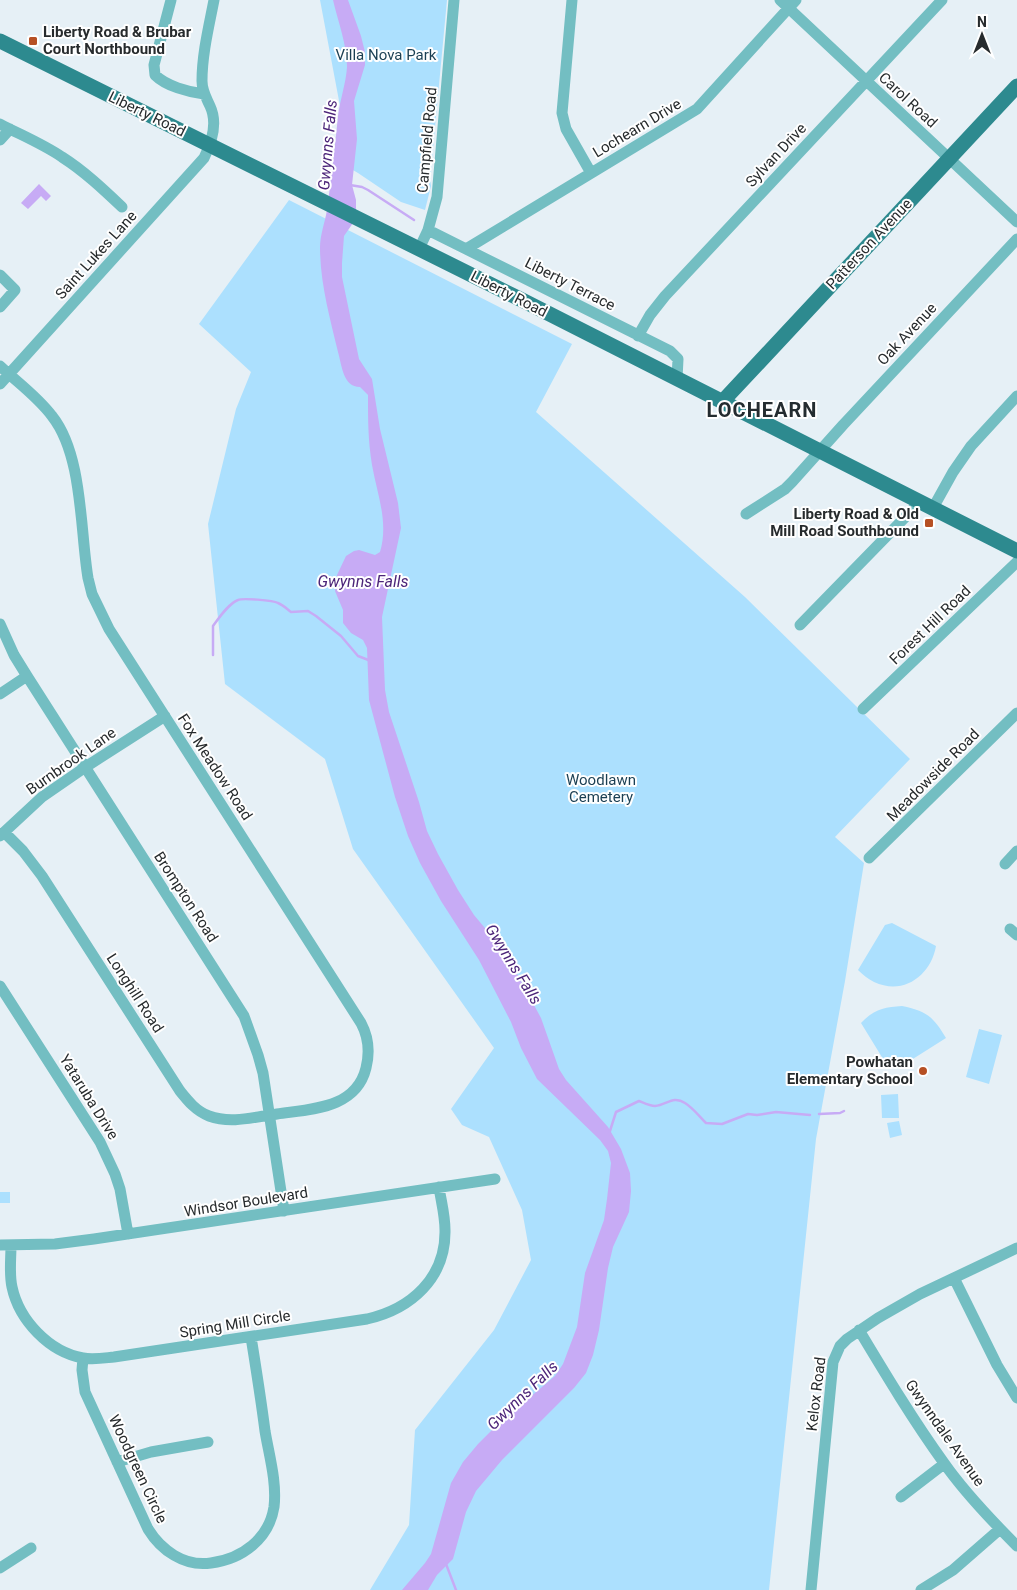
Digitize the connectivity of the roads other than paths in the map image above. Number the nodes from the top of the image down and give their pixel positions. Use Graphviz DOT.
graph roads {
  1 [pos="171,0"];
  2 [pos="214,0"];
  3 [pos="454,0"];
  4 [pos="572,0"];
  5 [pos="780,0"];
  6 [pos="942,0"];
  7 [pos="792,4"];
  8 [pos="0,41"];
  9 [pos="866,82"];
  10 [pos="1017,86"];
  11 [pos="204,94"];
  12 [pos="5,127"];
  13 [pos="0,140"];
  14 [pos="210,145"];
  15 [pos="949,158"];
  16 [pos="591,174"];
  17 [pos="122,207"];
  18 [pos="1017,222"];
  19 [pos="428,230"];
  20 [pos="1017,239"];
  21 [pos="419,249"];
  22 [pos="466,249"];
  23 [pos="0,275"];
  24 [pos="0,307"];
  25 [pos="638,336"];
  26 [pos="4,370"];
  27 [pos="677,379"];
  28 [pos="0,384"];
  29 [pos="1017,396"];
  30 [pos="722,402"];
  31 [pos="820,451"];
  32 [pos="927,505"];
  33 [pos="746,514"];
  34 [pos="1017,551"];
  35 [pos="1017,562"];
  36 [pos="0,624"];
  37 [pos="800,625"];
  38 [pos="26,676"];
  39 [pos="0,694"];
  40 [pos="863,709"];
  41 [pos="1017,713"];
  42 [pos="165,716"];
  43 [pos="84,768"];
  44 [pos="2,834"];
  45 [pos="1017,851"];
  46 [pos="869,858"];
  47 [pos="1005,864"];
  48 [pos="0,986"];
  49 [pos="270,1115"];
  50 [pos="495,1179"];
  51 [pos="439,1187"];
  52 [pos="284,1211"];
  53 [pos="128,1234"];
  54 [pos="6,1245"];
  55 [pos="1017,1248"];
  56 [pos="954,1278"];
  57 [pos="859,1330"];
  58 [pos="251,1337"];
  59 [pos="83,1358"];
  60 [pos="1017,1398"];
  61 [pos="208,1442"];
  62 [pos="117,1462"];
  63 [pos="944,1464"];
  64 [pos="901,1497"];
  65 [pos="1000,1529"];
  66 [pos="1017,1546"];
  67 [pos="31,1548"];
  68 [pos="0,1568"];
  69 [pos="811,1590"];
  70 [pos="921,1590"];
  1 -- 11 [label="street"];
  2 -- 11 [label="street"];
  3 -- 19 [label="street, Campfield Road"];
  4 -- 16 [label="street"];
  5 -- 7 [label="street, Carol Road"];
  6 -- 9 [label="street, Sylvan Drive"];
  7 -- 9 [label="street, Carol Road"];
  7 -- 16 [label="street, Lochearn Drive"];
  8 -- 14 [label="main road, Liberty Road"];
  9 -- 15 [label="street, Carol Road"];
  9 -- 25 [label="street, Sylvan Drive"];
  10 -- 15 [label="main road, Patterson Avenue"];
  11 -- 14 [label="street"];
  12 -- 13 [label="street"];
  12 -- 17 [label="street"];
  14 -- 21 [label="main road, Liberty Road"];
  14 -- 26 [label="street, Saint Lukes Lane"];
  15 -- 18 [label="street, Carol Road"];
  15 -- 30 [label="main road, Patterson Avenue"];
  16 -- 22 [label="street, Lochearn Drive"];
  19 -- 21 [label="street, Campfield Road"];
  19 -- 22 [label="street, Liberty Terrace"];
  20 -- 31 [label="street, Oak Avenue"];
  21 -- 27 [label="main road, Liberty Road"];
  22 -- 25 [label="street, Liberty Terrace"];
  23 -- 24 [label="street"];
  25 -- 27 [label="street, Liberty Terrace"];
  26 -- 28 [label="street, Saint Lukes Lane"];
  26 -- 42 [label="street, Fox Meadow Road"];
  27 -- 30 [label="main road, Liberty Road"];
  29 -- 32 [label="street"];
  30 -- 31 [label="main road, Liberty Road"];
  31 -- 32 [label="main road, Liberty Road"];
  31 -- 33 [label="street, Oak Avenue"];
  32 -- 34 [label="main road, Liberty Road"];
  32 -- 37 [label="street"];
  35 -- 40 [label="street, Forest Hill Road"];
  36 -- 38 [label="street, Brompton Road"];
  38 -- 39 [label="street"];
  38 -- 43 [label="street, Brompton Road"];
  41 -- 46 [label="street, Meadowside Road"];
  42 -- 43 [label="street, Burnbrook Lane"];
  42 -- 49 [label="street, Fox Meadow Road"];
  43 -- 44 [label="street, Burnbrook Lane"];
  43 -- 49 [label="street, Brompton Road"];
  44 -- 49 [label="street, Longhill Road"];
  45 -- 47 [label="street"];
  48 -- 53 [label="street, Yataruba Drive"];
  49 -- 52 [label="street, Brompton Road"];
  50 -- 51 [label="street, Windsor Boulevard"];
  51 -- 52 [label="street, Windsor Boulevard"];
  51 -- 58 [label="street, Spring Mill Circle"];
  52 -- 53 [label="street, Windsor Boulevard"];
  53 -- 54 [label="street, Windsor Boulevard"];
  54 -- 59 [label="street, Spring Mill Circle"];
  55 -- 56 [label="street, Kelox Road"];
  56 -- 57 [label="street, Kelox Road"];
  56 -- 60 [label="street"];
  57 -- 63 [label="street, Gwynndale Avenue"];
  57 -- 69 [label="street, Kelox Road"];
  58 -- 59 [label="street, Spring Mill Circle"];
  58 -- 62 [label="street, Woodgreen Circle"];
  59 -- 62 [label="street, Woodgreen Circle"];
  61 -- 62 [label="street"];
  63 -- 64 [label="street"];
  63 -- 65 [label="street, Gwynndale Avenue"];
  65 -- 66 [label="street, Gwynndale Avenue"];
  65 -- 70 [label="street"];
  67 -- 68 [label="street"];
}
